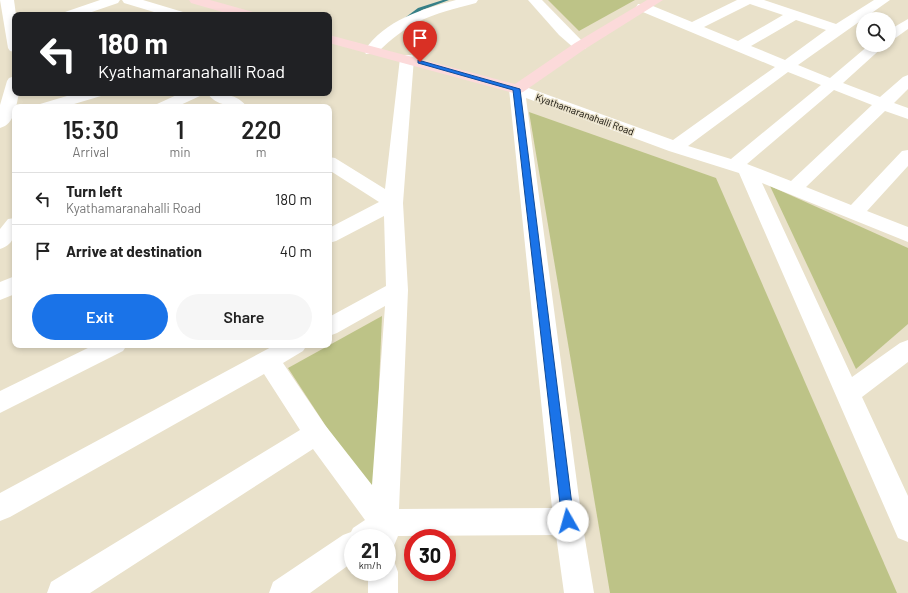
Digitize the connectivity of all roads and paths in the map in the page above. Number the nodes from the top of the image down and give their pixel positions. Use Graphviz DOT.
graph roads {
  1 [pos="7,0"];
  2 [pos="113,0"];
  3 [pos="129,0"];
  4 [pos="196,0"];
  5 [pos="472,0"];
  6 [pos="535,0"];
  7 [pos="747,0"];
  8 [pos="751,0"];
  9 [pos="883,0"];
  10 [pos="649,3"];
  11 [pos="79,12"];
  12 [pos="168,12"];
  13 [pos="238,12"];
  14 [pos="794,15"];
  15 [pos="908,22"];
  16 [pos="12,25"];
  17 [pos="693,27"];
  18 [pos="837,29"];
  19 [pos="896,31"];
  20 [pos="332,39"];
  21 [pos="580,46"];
  22 [pos="740,46"];
  23 [pos="371,51"];
  24 [pos="870,52"];
  25 [pos="407,58"];
  26 [pos="787,66"];
  27 [pos="908,80"];
  28 [pos="833,83"];
  29 [pos="517,89"];
  30 [pos="12,92"];
  31 [pos="187,96"];
  32 [pos="220,96"];
  33 [pos="90,98"];
  34 [pos="61,104"];
  35 [pos="170,104"];
  36 [pos="234,104"];
  37 [pos="881,104"];
  38 [pos="908,114"];
  39 [pos="5,119"];
  40 [pos="675,147"];
  41 [pos="908,155"];
  42 [pos="332,164"];
  43 [pos="740,168"];
  44 [pos="793,189"];
  45 [pos="393,203"];
  46 [pos="854,214"];
  47 [pos="12,228"];
  48 [pos="332,234"];
  49 [pos="908,235"];
  50 [pos="0,242"];
  51 [pos="12,286"];
  52 [pos="397,290"];
  53 [pos="0,292"];
  54 [pos="332,325"];
  55 [pos="109,348"];
  56 [pos="290,348"];
  57 [pos="908,349"];
  58 [pos="268,360"];
  59 [pos="848,394"];
  60 [pos="0,403"];
  61 [pos="316,433"];
  62 [pos="0,508"];
  63 [pos="568,521"];
  64 [pos="908,528"];
  65 [pos="375,529"];
  66 [pos="377,529"];
  67 [pos="396,532"];
  68 [pos="344,551"];
  69 [pos="383,581"];
  70 [pos="62,593"];
  71 [pos="284,593"];
  72 [pos="383,593"];
  73 [pos="579,593"];
  1 -- 16 [label="street"];
  2 -- 11 [label="street"];
  3 -- 12 [label="street"];
  4 -- 13 [label="main road"];
  5 -- 23 [label="street"];
  6 -- 21 [label="street"];
  7 -- 17 [label="street"];
  8 -- 14 [label="street"];
  9 -- 18 [label="street"];
  10 -- 17 [label="street"];
  10 -- 21 [label="main road"];
  14 -- 18 [label="street"];
  14 -- 22 [label="street"];
  15 -- 19 [label="street"];
  17 -- 22 [label="street"];
  18 -- 26 [label="street"];
  20 -- 23 [label="main road, Kyathamaranahalli Road"];
  21 -- 29 [label="main road"];
  22 -- 26 [label="street"];
  23 -- 25 [label="main road, Kyathamaranahalli Road"];
  24 -- 28 [label="street"];
  25 -- 29 [label="main road, Kyathamaranahalli Road"];
  25 -- 45 [label="street"];
  26 -- 28 [label="street"];
  26 -- 40 [label="street"];
  27 -- 37 [label="street"];
  28 -- 37 [label="street"];
  28 -- 43 [label="street"];
  29 -- 40 [label="street, Kyathamaranahalli Road"];
  29 -- 63 [label="street"];
  30 -- 39 [label="street"];
  31 -- 35 [label="street"];
  32 -- 36 [label="street"];
  33 -- 34 [label="street"];
  37 -- 38 [label="street"];
  37 -- 44 [label="street"];
  40 -- 43 [label="street, Kyathamaranahalli Road"];
  41 -- 46 [label="street"];
  42 -- 45 [label="street"];
  43 -- 44 [label="street, Kyathamaranahalli Road"];
  43 -- 59 [label="street"];
  44 -- 46 [label="street, Kyathamaranahalli Road"];
  45 -- 48 [label="street"];
  45 -- 52 [label="street"];
  46 -- 49 [label="street, Kyathamaranahalli Road"];
  47 -- 50 [label="street"];
  51 -- 53 [label="street"];
  52 -- 54 [label="street"];
  52 -- 66 [label="street"];
  55 -- 60 [label="street"];
  56 -- 58 [label="street"];
  57 -- 59 [label="street"];
  58 -- 61 [label="street"];
  58 -- 62 [label="street"];
  59 -- 64 [label="street"];
  61 -- 65 [label="street"];
  61 -- 70 [label="street"];
  63 -- 67 [label="street"];
  63 -- 73 [label="street"];
  68 -- 71 [label="street"];
  69 -- 72 [label="street"];
}
